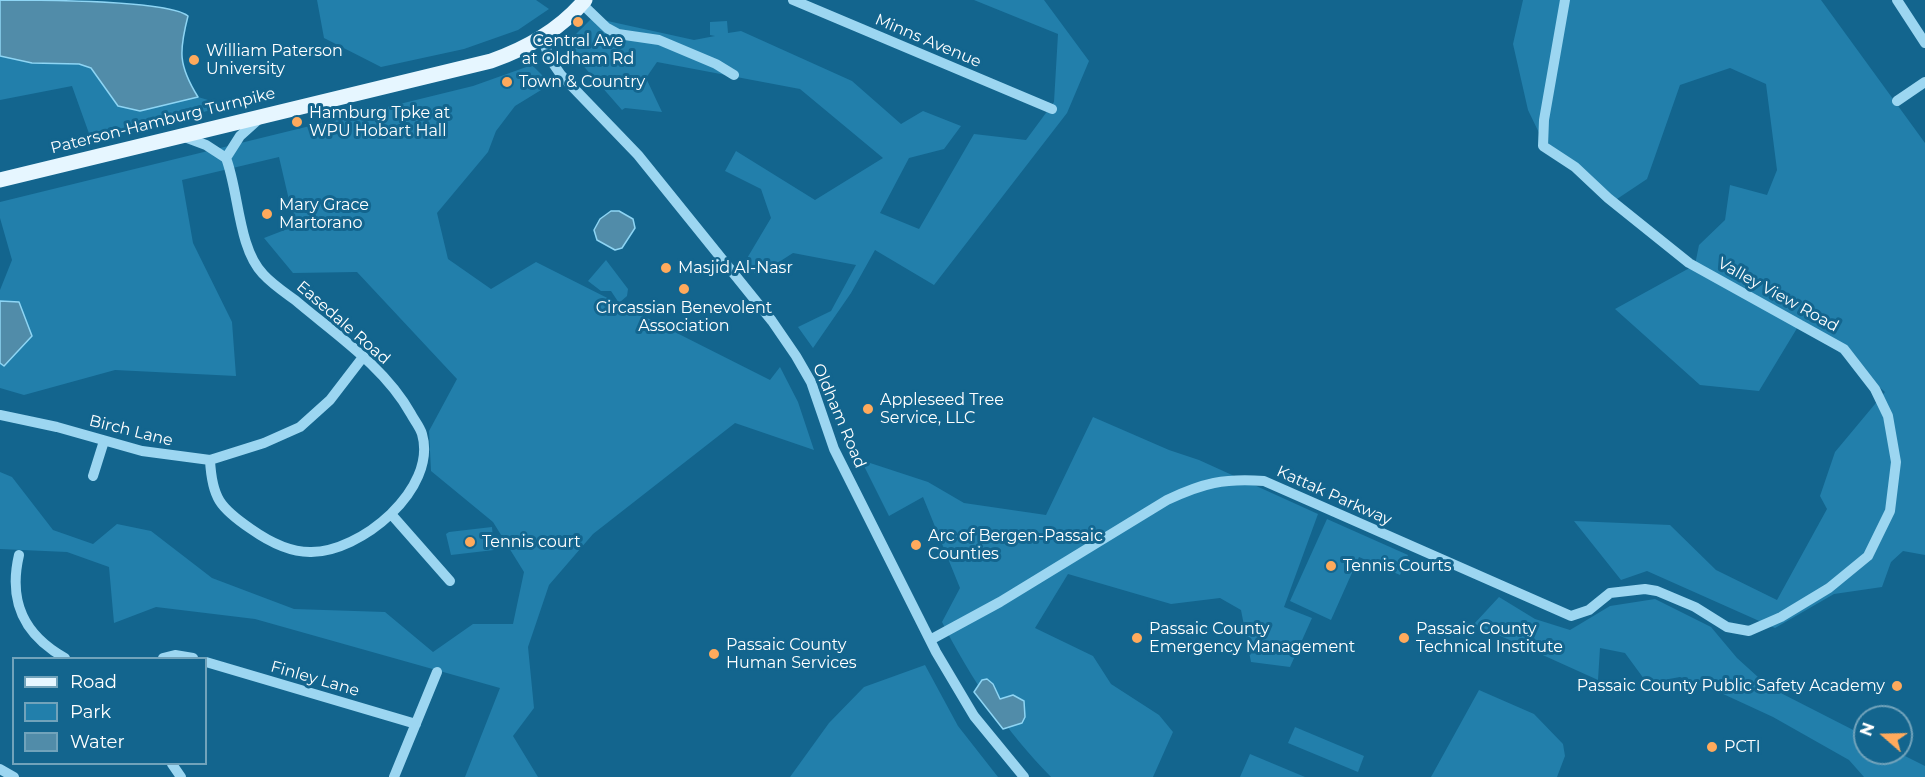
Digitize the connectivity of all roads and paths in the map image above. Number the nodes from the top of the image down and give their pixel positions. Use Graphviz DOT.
graph roads {
  1 [pos="793,0"];
  2 [pos="1565,0"];
  3 [pos="1897,0"];
  4 [pos="584,2"];
  5 [pos="542,38"];
  6 [pos="1925,43"];
  7 [pos="734,75"];
  8 [pos="1925,82"];
  9 [pos="1897,101"];
  10 [pos="1052,109"];
  11 [pos="263,115"];
  12 [pos="179,135"];
  13 [pos="226,158"];
  14 [pos="0,180"];
  15 [pos="363,357"];
  16 [pos="0,415"];
  17 [pos="104,441"];
  18 [pos="210,460"];
  19 [pos="93,476"];
  20 [pos="391,514"];
  21 [pos="19,555"];
  22 [pos="450,581"];
  23 [pos="1603,598"];
  24 [pos="930,640"];
  25 [pos="63,657"];
  26 [pos="167,657"];
  27 [pos="187,657"];
  28 [pos="207,662"];
  29 [pos="437,672"];
  30 [pos="416,724"];
  31 [pos="0,769"];
  32 [pos="14,777"];
  33 [pos="394,777"];
  34 [pos="1024,777"];
  1 -- 10 [label="street, Minns Avenue"];
  2 -- 23 [label="street, Valley View Road"];
  3 -- 6 [label="street"];
  4 -- 5 [label="main road, Paterson-Hamburg Turnpike"];
  4 -- 7 [label="street"];
  5 -- 11 [label="main road, Paterson-Hamburg Turnpike"];
  5 -- 24 [label="street, Oldham Road"];
  8 -- 9 [label="street"];
  11 -- 12 [label="main road, Paterson-Hamburg Turnpike"];
  11 -- 13 [label="street"];
  12 -- 13 [label="street"];
  12 -- 14 [label="main road, Paterson-Hamburg Turnpike"];
  13 -- 15 [label="street, Easedale Road"];
  15 -- 18 [label="street, Birch Lane"];
  15 -- 20 [label="street, Easedale Road"];
  16 -- 17 [label="street, Birch Lane"];
  17 -- 18 [label="street, Birch Lane"];
  17 -- 19 [label="street"];
  18 -- 20 [label="street, Easedale Road"];
  20 -- 22 [label="street"];
  21 -- 25 [label="street"];
  23 -- 24 [label="street, Kattak Parkway"];
  24 -- 34 [label="street, Oldham Road"];
  26 -- 27 [label="street"];
  28 -- 30 [label="street, Finley Lane"];
  29 -- 30 [label="street"];
  30 -- 33 [label="street"];
  31 -- 32 [label="street"];
}
